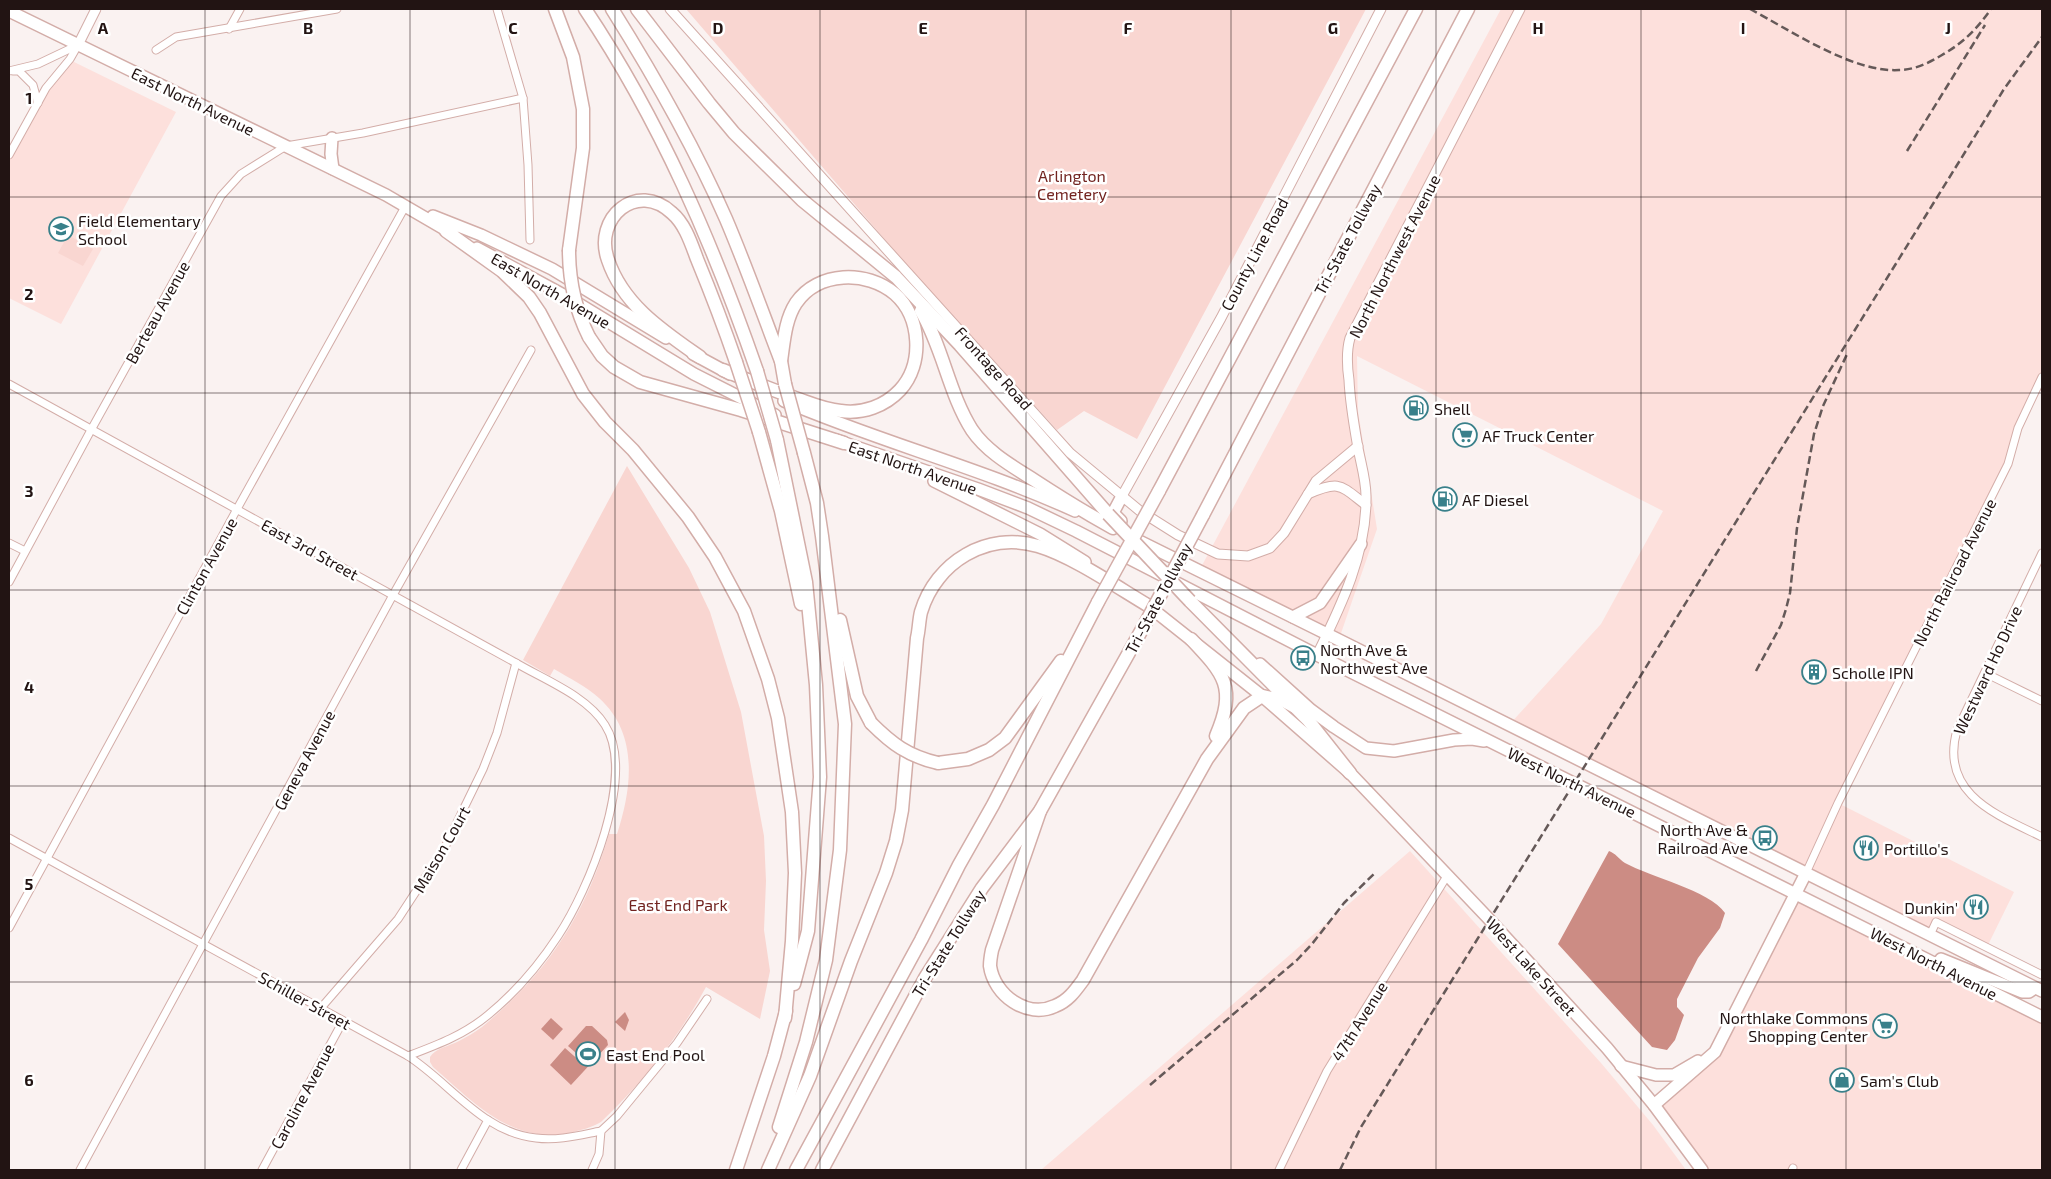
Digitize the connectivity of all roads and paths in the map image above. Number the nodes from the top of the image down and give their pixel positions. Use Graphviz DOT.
graph roads {
  1 [pos="96,9"];
  2 [pos="240,9"];
  3 [pos="337,9"];
  4 [pos="497,9"];
  5 [pos="556,9"];
  6 [pos="585,9"];
  7 [pos="612,9"];
  8 [pos="637,9"];
  9 [pos="670,9"];
  10 [pos="1381,9"];
  11 [pos="1416,9"];
  12 [pos="1468,9"];
  13 [pos="1520,9"];
  14 [pos="9,11"];
  15 [pos="229,29"];
  16 [pos="78,45"];
  17 [pos="156,50"];
  18 [pos="9,71"];
  19 [pos="523,98"];
  20 [pos="38,103"];
  21 [pos="332,138"];
  22 [pos="286,146"];
  23 [pos="9,155"];
  24 [pos="333,169"];
  25 [pos="406,205"];
  26 [pos="446,230"];
  27 [pos="530,240"];
  28 [pos="896,277"];
  29 [pos="531,350"];
  30 [pos="700,358"];
  31 [pos="781,361"];
  32 [pos="723,370"];
  33 [pos="2042,377"];
  34 [pos="9,384"];
  35 [pos="91,430"];
  36 [pos="844,443"];
  37 [pos="1358,446"];
  38 [pos="871,453"];
  39 [pos="1308,494"];
  40 [pos="1122,496"];
  41 [pos="1366,505"];
  42 [pos="237,509"];
  43 [pos="1116,525"];
  44 [pos="822,536"];
  45 [pos="9,542"];
  46 [pos="1103,544"];
  47 [pos="1361,544"];
  48 [pos="25,551"];
  49 [pos="2042,553"];
  50 [pos="2040,562"];
  51 [pos="9,582"];
  52 [pos="393,595"];
  53 [pos="1190,599"];
  54 [pos="1149,606"];
  55 [pos="1293,617"];
  56 [pos="1082,634"];
  57 [pos="1327,634"];
  58 [pos="1191,639"];
  59 [pos="1317,655"];
  60 [pos="516,663"];
  61 [pos="1985,673"];
  62 [pos="816,685"];
  63 [pos="1262,696"];
  64 [pos="2042,701"];
  65 [pos="1295,707"];
  66 [pos="1493,742"];
  67 [pos="1207,759"];
  68 [pos="1350,773"];
  69 [pos="1040,811"];
  70 [pos="2042,837"];
  71 [pos="9,838"];
  72 [pos="47,859"];
  73 [pos="1806,873"];
  74 [pos="1447,876"];
  75 [pos="1796,893"];
  76 [pos="9,928"];
  77 [pos="1930,935"];
  78 [pos="1894,942"];
  79 [pos="204,945"];
  80 [pos="2042,975"];
  81 [pos="2039,990"];
  82 [pos="707,999"];
  83 [pos="320,1009"];
  84 [pos="2042,1017"];
  85 [pos="785,1018"];
  86 [pos="342,1021"];
  87 [pos="1715,1052"];
  88 [pos="408,1056"];
  89 [pos="1621,1066"];
  90 [pos="1654,1105"];
  91 [pos="488,1120"];
  92 [pos="601,1132"];
  93 [pos="80,1170"];
  94 [pos="262,1170"];
  95 [pos="461,1170"];
  96 [pos="592,1170"];
  97 [pos="736,1170"];
  98 [pos="767,1170"];
  99 [pos="796,1170"];
  100 [pos="822,1170"];
  101 [pos="1278,1170"];
  102 [pos="1702,1170"];
  1 -- 16 [label="street"];
  2 -- 15 [label="street"];
  3 -- 15 [label="street"];
  4 -- 19 [label="street"];
  5 -- 36 [label="highway, bridge"];
  6 -- 62 [label="highway, bridge"];
  7 -- 31 [label="highway"];
  8 -- 28 [label="highway"];
  9 -- 40 [label="street, Frontage Road"];
  10 -- 40 [label="street, County Line Road"];
  11 -- 56 [label="highway, Tri-State Tollway, bridge"];
  12 -- 69 [label="highway, Tri-State Tollway, bridge"];
  13 -- 37 [label="street, North Northwest Avenue"];
  14 -- 16 [label="main road, East North Avenue"];
  15 -- 17 [label="street"];
  16 -- 18 [label="street"];
  16 -- 20 [label="street"];
  16 -- 22 [label="main road, East North Avenue"];
  18 -- 20 [label="street"];
  19 -- 21 [label="street, Berteau Avenue"];
  19 -- 27 [label="street"];
  20 -- 23 [label="street"];
  21 -- 22 [label="street, Berteau Avenue"];
  21 -- 24 [label="main road"];
  22 -- 24 [label="main road, East North Avenue"];
  22 -- 35 [label="street, Berteau Avenue"];
  24 -- 25 [label="main road, East North Avenue"];
  25 -- 26 [label="main road, East North Avenue"];
  25 -- 30 [label="main road, East North Avenue"];
  25 -- 42 [label="street, Clinton Avenue"];
  26 -- 36 [label="main road, East North Avenue"];
  26 -- 85 [label="highway"];
  28 -- 43 [label="highway"];
  28 -- 53 [label="highway, bridge"];
  29 -- 52 [label="street, Geneva Avenue"];
  30 -- 32 [label="main road, East North Avenue"];
  30 -- 62 [label="highway, bridge"];
  31 -- 32 [label="highway"];
  31 -- 44 [label="highway, bridge"];
  32 -- 43 [label="main road, East North Avenue"];
  33 -- 73 [label="street, North Railroad Avenue"];
  34 -- 35 [label="street, East 3rd Street"];
  35 -- 42 [label="street, East 3rd Street"];
  35 -- 48 [label="street, Berteau Avenue"];
  36 -- 38 [label="main road, East North Avenue"];
  37 -- 39 [label="street, Frontage Road"];
  37 -- 41 [label="street, North Northwest Avenue"];
  38 -- 46 [label="main road, East North Avenue"];
  38 -- 54 [label="main road, West Lake Street"];
  39 -- 40 [label="street, Frontage Road"];
  39 -- 41 [label="street"];
  40 -- 43 [label="main road"];
  41 -- 47 [label="street, North Northwest Avenue"];
  42 -- 52 [label="street, East 3rd Street"];
  42 -- 72 [label="street, Clinton Avenue"];
  43 -- 55 [label="main road, West North Avenue"];
  44 -- 56 [label="highway, bridge"];
  44 -- 98 [label="highway"];
  45 -- 48 [label="street"];
  46 -- 59 [label="main road, West North Avenue"];
  47 -- 55 [label="main road"];
  47 -- 57 [label="street, North Northwest Avenue"];
  48 -- 51 [label="street, Berteau Avenue"];
  49 -- 50 [label="street, Westward Ho Drive"];
  50 -- 61 [label="street, Westward Ho Drive"];
  52 -- 60 [label="street, East 3rd Street"];
  52 -- 79 [label="street, Geneva Avenue"];
  53 -- 65 [label="highway"];
  53 -- 66 [label="main road"];
  54 -- 58 [label="main road, West Lake Street"];
  54 -- 98 [label="highway"];
  55 -- 57 [label="main road, West North Avenue"];
  56 -- 99 [label="highway, Tri-State Tollway"];
  57 -- 59 [label="street, North Northwest Avenue"];
  57 -- 73 [label="main road, West North Avenue"];
  58 -- 63 [label="main road, West Lake Street"];
  58 -- 67 [label="highway"];
  59 -- 66 [label="main road, West North Avenue"];
  60 -- 83 [label="street, Maison Court"];
  60 -- 88 [label="street, East 3rd Street"];
  61 -- 64 [label="street"];
  61 -- 70 [label="street, Westward Ho Drive"];
  62 -- 85 [label="highway"];
  63 -- 65 [label="highway"];
  63 -- 67 [label="highway"];
  63 -- 68 [label="main road, West Lake Street"];
  65 -- 68 [label="highway"];
  66 -- 75 [label="main road, West North Avenue"];
  67 -- 69 [label="highway"];
  68 -- 74 [label="main road, West Lake Street"];
  69 -- 100 [label="highway, Tri-State Tollway"];
  71 -- 72 [label="street, Schiller Street"];
  72 -- 76 [label="street, Clinton Avenue"];
  72 -- 79 [label="street, Schiller Street"];
  73 -- 75 [label="main road"];
  73 -- 77 [label="main road, West North Avenue"];
  74 -- 89 [label="main road, West Lake Street"];
  74 -- 101 [label="street, 47th Avenue"];
  75 -- 78 [label="main road, West North Avenue"];
  75 -- 87 [label="main road"];
  77 -- 80 [label="street"];
  77 -- 81 [label="main road, West North Avenue"];
  78 -- 81 [label="main road"];
  78 -- 84 [label="main road, West North Avenue"];
  79 -- 83 [label="street, Schiller Street"];
  79 -- 93 [label="street, Geneva Avenue"];
  80 -- 81 [label="street"];
  82 -- 92 [label="street"];
  83 -- 86 [label="street, Schiller Street"];
  85 -- 97 [label="highway"];
  86 -- 88 [label="street, Schiller Street"];
  86 -- 94 [label="street, Caroline Avenue"];
  87 -- 89 [label="main road"];
  87 -- 90 [label="main road"];
  88 -- 91 [label="street, Schiller Street"];
  89 -- 90 [label="main road, West Lake Street"];
  90 -- 102 [label="main road, West Lake Street"];
  91 -- 92 [label="street, Schiller Street"];
  91 -- 95 [label="street"];
  92 -- 96 [label="street"];
}
